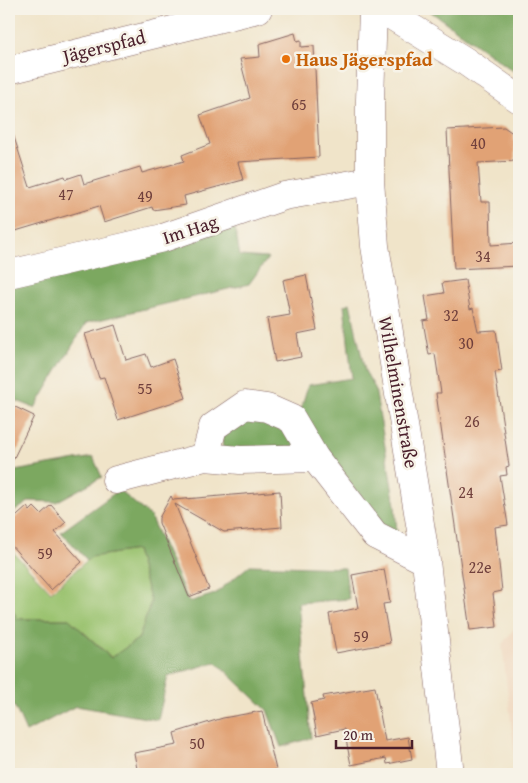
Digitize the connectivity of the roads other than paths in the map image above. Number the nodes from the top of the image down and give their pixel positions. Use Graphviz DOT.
graph roads {
  1 [pos="258,9"];
  2 [pos="373,9"];
  3 [pos="381,9"];
  4 [pos="187,17"];
  5 [pos="9,70"];
  6 [pos="519,99"];
  7 [pos="370,181"];
  8 [pos="9,274"];
  9 [pos="205,457"];
  10 [pos="315,458"];
  11 [pos="116,480"];
  12 [pos="426,561"];
  13 [pos="450,774"];
  1 -- 4 [label="street, Jägerspfad"];
  2 -- 7 [label="street, Wilhelminenstraße"];
  3 -- 6 [label="street"];
  4 -- 5 [label="street, Jägerspfad"];
  7 -- 8 [label="street, Im Hag"];
  7 -- 12 [label="street, Wilhelminenstraße"];
  9 -- 10 [label="street"];
  9 -- 10 [label="street"];
  9 -- 11 [label="street"];
  10 -- 12 [label="street"];
  12 -- 13 [label="street, Wilhelminenstraße"];
}
